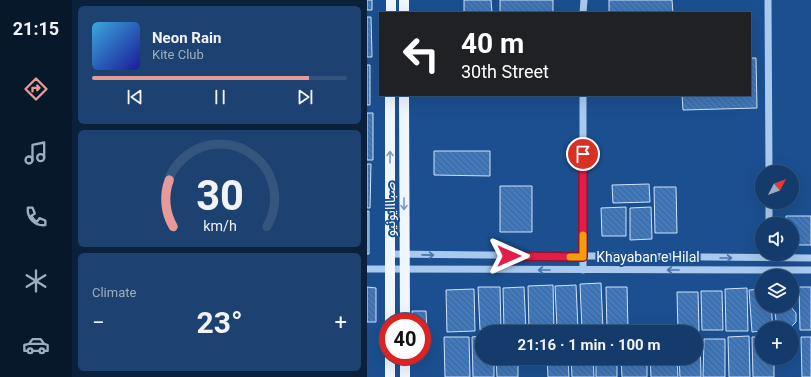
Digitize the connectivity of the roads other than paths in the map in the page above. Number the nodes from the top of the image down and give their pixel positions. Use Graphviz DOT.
graph roads {
  1 [pos="391,0"];
  2 [pos="404,0"];
  3 [pos="583,0"];
  4 [pos="768,0"];
  5 [pos="391,12"];
  6 [pos="404,12"];
  7 [pos="583,12"];
  8 [pos="390,96"];
  9 [pos="404,96"];
  10 [pos="583,96"];
  11 [pos="769,165"];
  12 [pos="389,254"];
  13 [pos="405,255"];
  14 [pos="755,256"];
  15 [pos="583,257"];
  16 [pos="799,257"];
  17 [pos="811,258"];
  18 [pos="367,269"];
  19 [pos="389,270"];
  20 [pos="405,270"];
  21 [pos="583,270"];
  22 [pos="755,270"];
  23 [pos="799,270"];
  24 [pos="811,270"];
  25 [pos="390,313"];
  26 [pos="405,313"];
  27 [pos="390,365"];
  28 [pos="405,365"];
  29 [pos="390,377"];
  30 [pos="405,377"];
  1 -- 5 [label="main road"];
  2 -- 6 [label="main road"];
  3 -- 7 [label="street"];
  4 -- 11 [label="street"];
  12 -- 8 [label="main road, صبا ایونیو, one-way"];
  9 -- 13 [label="main road, صبا ایونیو, one-way"];
  10 -- 15 [label="street"];
  12 -- 13 [label="street, Khayaban e Hilal"];
  12 -- 19 [label="main road, صبا ایونیو"];
  13 -- 15 [label="street, Khayaban e Hilal, one-way"];
  13 -- 20 [label="main road, صبا ایونیو"];
  15 -- 14 [label="street, Khayaban e Hilal, one-way"];
  15 -- 21 [label="street"];
  16 -- 17 [label="street, Khayaban e Hilal"];
  18 -- 19 [label="street, Khayaban e Hilal"];
  19 -- 20 [label="street, Khayaban e Hilal"];
  19 -- 25 [label="main road, صبا ایونیو"];
  21 -- 20 [label="street, Khayaban e Hilal, one-way"];
  20 -- 26 [label="main road, صبا ایونیو"];
  22 -- 21 [label="street, Khayaban e Hilal, one-way"];
  23 -- 24 [label="street, Khayaban e Hilal"];
  27 -- 29 [label="main road"];
  28 -- 30 [label="main road"];
}
